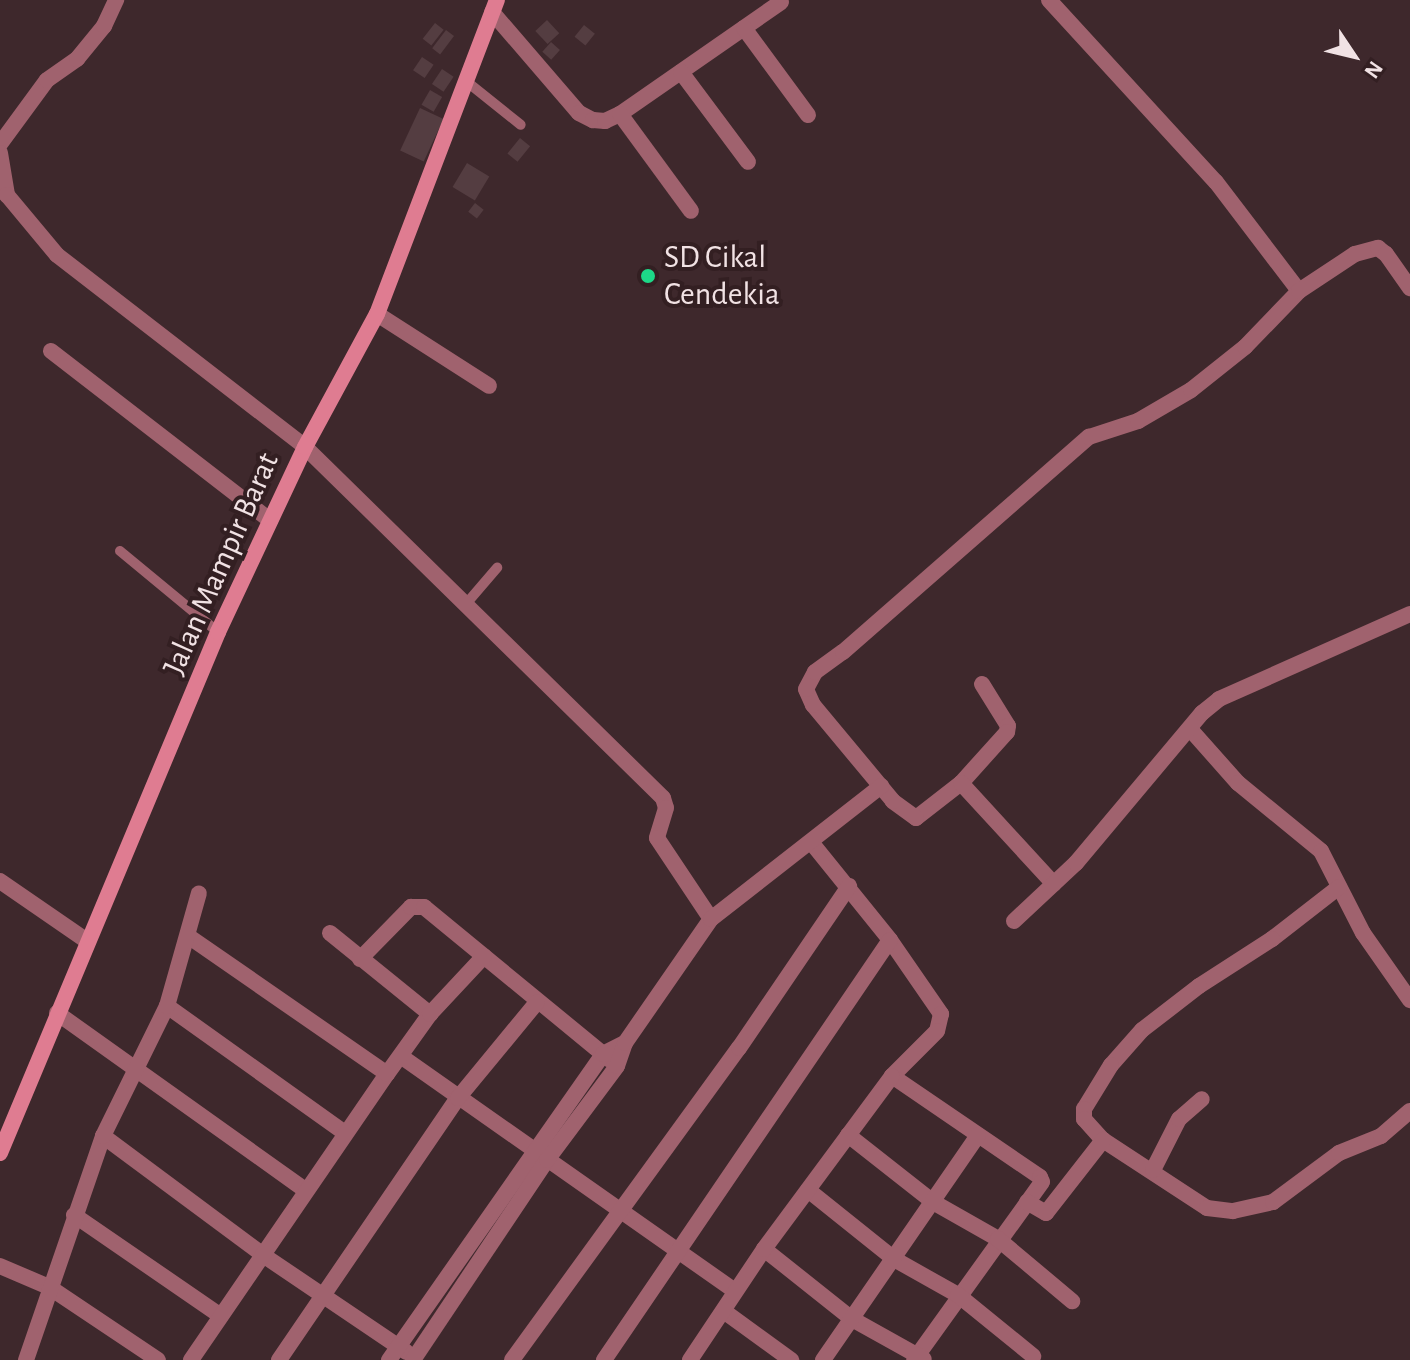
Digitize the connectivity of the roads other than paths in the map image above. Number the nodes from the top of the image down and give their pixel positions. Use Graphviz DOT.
graph roads {
  1 [pos="116,0"];
  2 [pos="1049,0"];
  3 [pos="781,2"];
  4 [pos="494,6"];
  5 [pos="744,28"];
  6 [pos="681,72"];
  7 [pos="466,81"];
  8 [pos="620,114"];
  9 [pos="808,115"];
  10 [pos="521,125"];
  11 [pos="0,144"];
  12 [pos="0,153"];
  13 [pos="748,162"];
  14 [pos="4,199"];
  15 [pos="691,211"];
  16 [pos="1410,288"];
  17 [pos="1299,291"];
  18 [pos="377,314"];
  19 [pos="51,351"];
  20 [pos="489,386"];
  21 [pos="305,447"];
  22 [pos="270,520"];
  23 [pos="120,551"];
  24 [pos="497,568"];
  25 [pos="466,604"];
  26 [pos="1410,614"];
  27 [pos="218,632"];
  28 [pos="982,684"];
  29 [pos="1190,729"];
  30 [pos="961,783"];
  31 [pos="881,786"];
  32 [pos="811,842"];
  33 [pos="0,881"];
  34 [pos="1054,884"];
  35 [pos="849,886"];
  36 [pos="1339,887"];
  37 [pos="199,893"];
  38 [pos="711,919"];
  39 [pos="1014,921"];
  40 [pos="330,933"];
  41 [pos="188,936"];
  42 [pos="890,940"];
  43 [pos="87,941"];
  44 [pos="484,956"];
  45 [pos="360,959"];
  46 [pos="1410,1000"];
  47 [pos="537,1002"];
  48 [pos="167,1006"];
  49 [pos="57,1013"];
  50 [pos="430,1014"];
  51 [pos="625,1043"];
  52 [pos="603,1054"];
  53 [pos="402,1057"];
  54 [pos="617,1066"];
  55 [pos="139,1068"];
  56 [pos="387,1074"];
  57 [pos="892,1076"];
  58 [pos="458,1098"];
  59 [pos="1202,1099"];
  60 [pos="1410,1111"];
  61 [pos="345,1133"];
  62 [pos="848,1135"];
  63 [pos="978,1135"];
  64 [pos="103,1136"];
  65 [pos="1103,1140"];
  66 [pos="0,1153"];
  67 [pos="541,1156"];
  68 [pos="1153,1170"];
  69 [pos="305,1190"];
  70 [pos="808,1190"];
  71 [pos="933,1202"];
  72 [pos="1027,1202"];
  73 [pos="619,1211"];
  74 [pos="74,1215"];
  75 [pos="998,1239"];
  76 [pos="764,1249"];
  77 [pos="679,1253"];
  78 [pos="263,1255"];
  79 [pos="894,1259"];
  80 [pos="0,1266"];
  81 [pos="49,1287"];
  82 [pos="735,1291"];
  83 [pos="958,1295"];
  84 [pos="323,1296"];
  85 [pos="1072,1301"];
  86 [pos="725,1312"];
  87 [pos="221,1316"];
  88 [pos="852,1319"];
  89 [pos="394,1353"];
  90 [pos="1033,1356"];
  91 [pos="30,1358"];
  92 [pos="919,1358"];
  93 [pos="415,1359"];
  94 [pos="158,1360"];
  95 [pos="191,1360"];
  96 [pos="279,1360"];
  97 [pos="512,1360"];
  98 [pos="604,1360"];
  99 [pos="690,1360"];
  100 [pos="791,1360"];
  101 [pos="823,1360"];
  1 -- 11 [label="street"];
  2 -- 17 [label="street"];
  3 -- 5 [label="street"];
  4 -- 7 [label="street, Jalan Mampir Barat"];
  4 -- 8 [label="street"];
  5 -- 6 [label="street"];
  5 -- 9 [label="street"];
  6 -- 8 [label="street"];
  6 -- 13 [label="street"];
  7 -- 10 [label="lane"];
  7 -- 18 [label="street, Jalan Mampir Barat"];
  8 -- 15 [label="street"];
  12 -- 14 [label="street"];
  14 -- 21 [label="street"];
  16 -- 17 [label="street"];
  17 -- 31 [label="street"];
  18 -- 20 [label="street"];
  18 -- 21 [label="street, Jalan Mampir Barat"];
  19 -- 22 [label="street"];
  21 -- 22 [label="street, Jalan Mampir Barat"];
  21 -- 25 [label="street"];
  22 -- 27 [label="street, Jalan Mampir Barat"];
  23 -- 27 [label="lane"];
  24 -- 25 [label="lane"];
  25 -- 38 [label="street"];
  26 -- 29 [label="street"];
  27 -- 43 [label="street, Jalan Mampir Barat"];
  28 -- 30 [label="street"];
  29 -- 34 [label="street"];
  29 -- 36 [label="street"];
  30 -- 31 [label="street"];
  30 -- 34 [label="street"];
  31 -- 32 [label="street"];
  32 -- 35 [label="street"];
  32 -- 38 [label="street"];
  33 -- 43 [label="street"];
  34 -- 39 [label="street"];
  35 -- 42 [label="street"];
  35 -- 73 [label="street"];
  36 -- 46 [label="street"];
  36 -- 65 [label="street"];
  37 -- 41 [label="street"];
  38 -- 51 [label="street"];
  40 -- 45 [label="street"];
  41 -- 48 [label="street"];
  41 -- 56 [label="street"];
  42 -- 57 [label="street"];
  42 -- 77 [label="street"];
  43 -- 49 [label="street, Jalan Mampir Barat"];
  44 -- 45 [label="street"];
  44 -- 47 [label="street"];
  44 -- 50 [label="street"];
  45 -- 50 [label="street"];
  47 -- 52 [label="street"];
  47 -- 58 [label="street"];
  48 -- 55 [label="street"];
  48 -- 61 [label="street"];
  49 -- 55 [label="street"];
  49 -- 66 [label="street, Jalan Mampir Barat"];
  50 -- 53 [label="street"];
  51 -- 52 [label="street"];
  51 -- 54 [label="street"];
  52 -- 54 [label="street"];
  52 -- 67 [label="street"];
  53 -- 56 [label="street"];
  53 -- 58 [label="street"];
  54 -- 67 [label="street"];
  55 -- 64 [label="street"];
  55 -- 69 [label="street"];
  56 -- 61 [label="street"];
  57 -- 62 [label="street"];
  57 -- 63 [label="street"];
  58 -- 67 [label="street"];
  58 -- 84 [label="street"];
  59 -- 68 [label="street"];
  60 -- 68 [label="street"];
  61 -- 69 [label="street"];
  62 -- 70 [label="street"];
  62 -- 71 [label="street"];
  63 -- 71 [label="street"];
  63 -- 72 [label="street"];
  64 -- 74 [label="street"];
  64 -- 78 [label="street"];
  65 -- 68 [label="street"];
  65 -- 72 [label="street"];
  67 -- 73 [label="street"];
  67 -- 89 [label="street"];
  67 -- 93 [label="street"];
  69 -- 78 [label="street"];
  70 -- 76 [label="street"];
  70 -- 79 [label="street"];
  71 -- 75 [label="street"];
  71 -- 79 [label="street"];
  72 -- 75 [label="street"];
  73 -- 77 [label="street"];
  73 -- 97 [label="street"];
  74 -- 81 [label="street"];
  74 -- 87 [label="street"];
  75 -- 83 [label="street"];
  75 -- 85 [label="street"];
  76 -- 82 [label="street"];
  76 -- 88 [label="street"];
  77 -- 82 [label="street"];
  77 -- 98 [label="street"];
  78 -- 84 [label="street"];
  78 -- 87 [label="street"];
  79 -- 83 [label="street"];
  79 -- 88 [label="street"];
  80 -- 81 [label="street"];
  81 -- 91 [label="street"];
  81 -- 94 [label="street"];
  82 -- 86 [label="street"];
  83 -- 90 [label="street"];
  83 -- 92 [label="street"];
  84 -- 89 [label="street"];
  84 -- 96 [label="street"];
  86 -- 99 [label="street"];
  86 -- 100 [label="street"];
  87 -- 95 [label="street"];
  88 -- 92 [label="street"];
  88 -- 101 [label="street"];
  89 -- 93 [label="street"];
}
